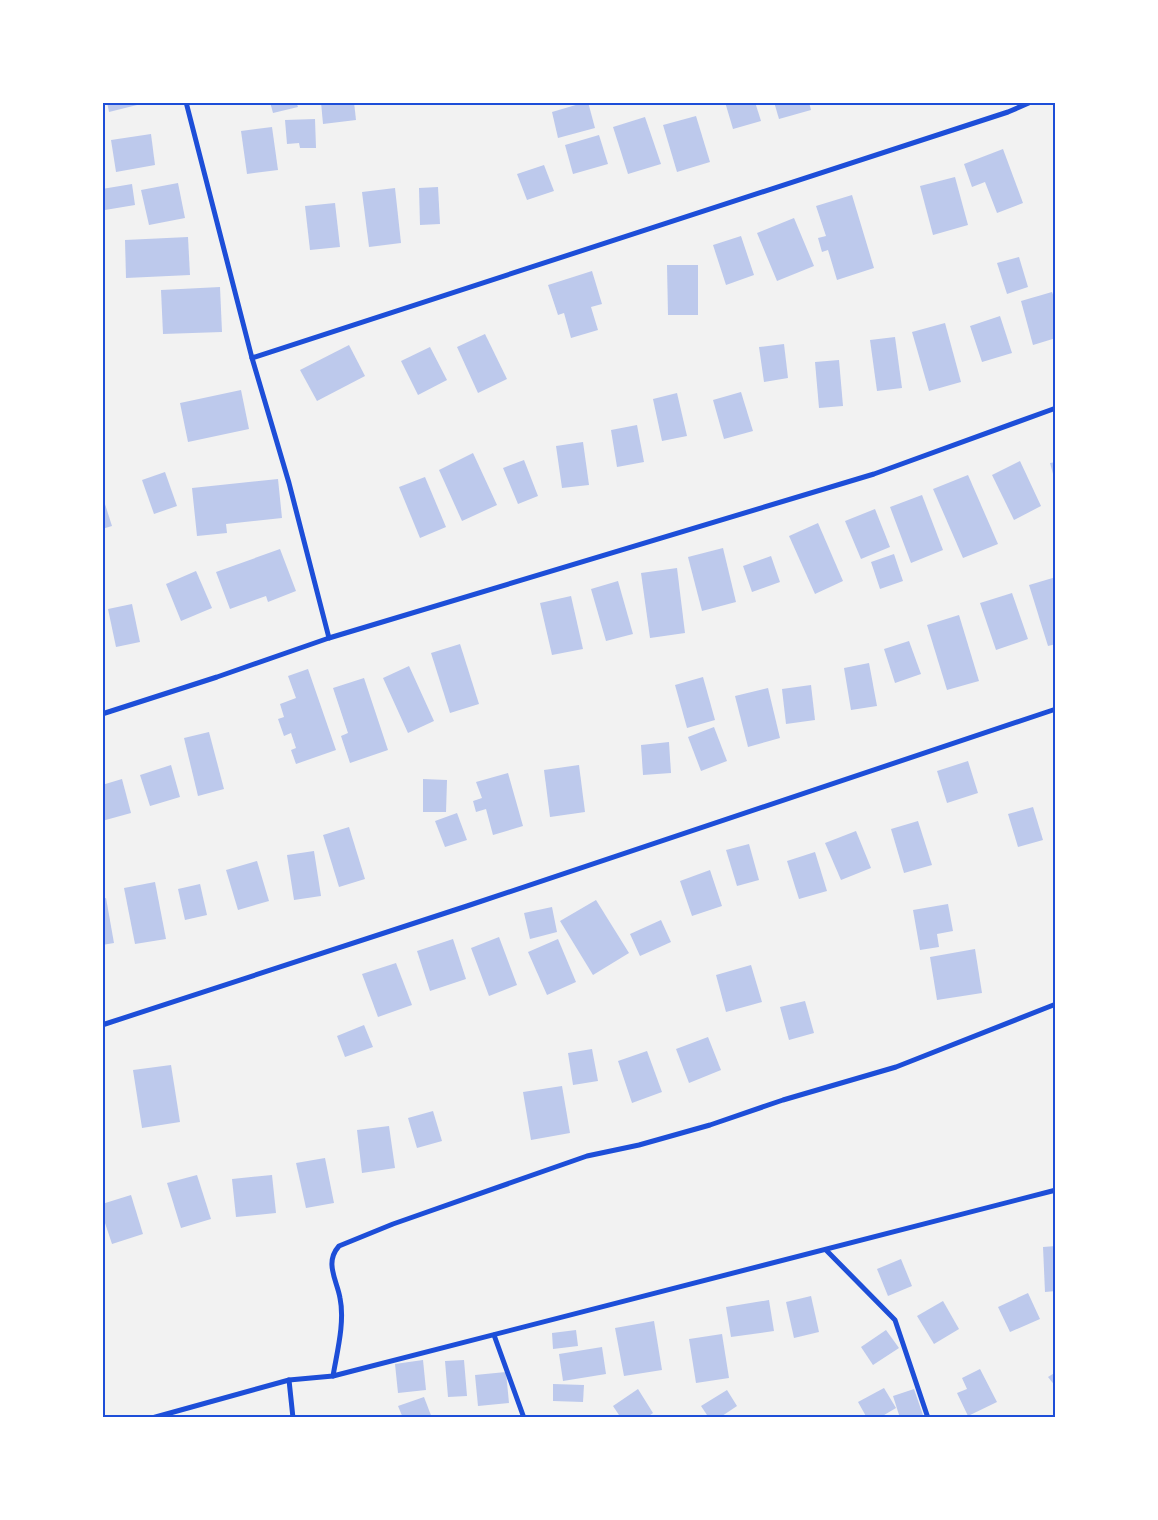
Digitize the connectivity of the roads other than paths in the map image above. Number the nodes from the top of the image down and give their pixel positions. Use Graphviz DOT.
graph roads {
  1 [pos="186,102"];
  2 [pos="1031,102"];
  3 [pos="252,358"];
  4 [pos="1056,408"];
  5 [pos="329,638"];
  6 [pos="1056,709"];
  7 [pos="102,714"];
  8 [pos="1056,1004"];
  9 [pos="102,1025"];
  10 [pos="1056,1190"];
  11 [pos="826,1250"];
  12 [pos="494,1335"];
  13 [pos="333,1376"];
  14 [pos="289,1380"];
  15 [pos="152,1418"];
  16 [pos="293,1418"];
  17 [pos="524,1418"];
  18 [pos="928,1418"];
  1 -- 3 [label="street"];
  2 -- 3 [label="street"];
  3 -- 5 [label="street"];
  4 -- 5 [label="street"];
  5 -- 7 [label="street"];
  6 -- 9 [label="street"];
  8 -- 13 [label="street"];
  10 -- 11 [label="street"];
  11 -- 12 [label="street"];
  11 -- 18 [label="street"];
  12 -- 13 [label="street"];
  12 -- 17 [label="street"];
  13 -- 14 [label="street"];
  14 -- 15 [label="street"];
  14 -- 16 [label="street"];
}
